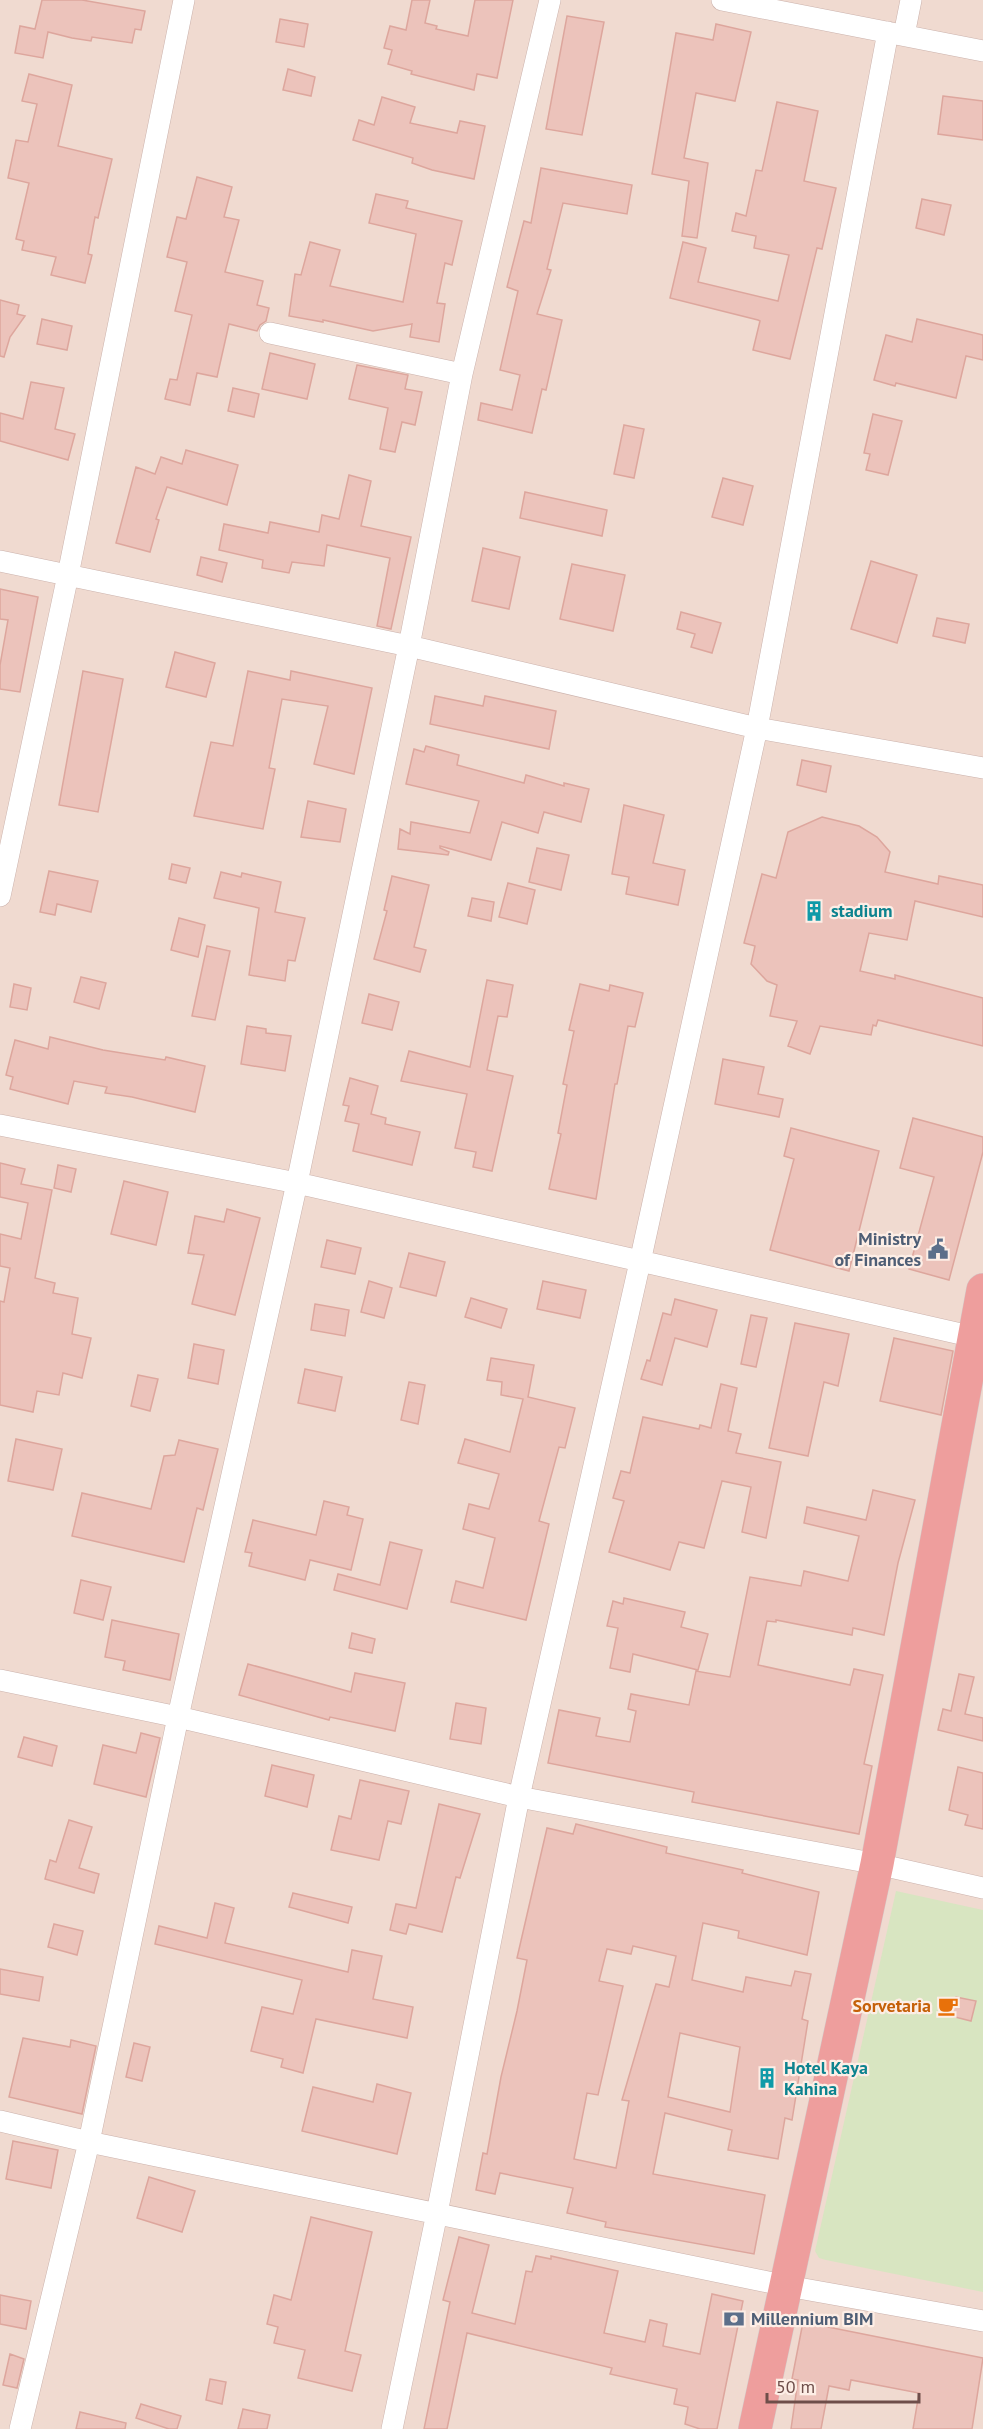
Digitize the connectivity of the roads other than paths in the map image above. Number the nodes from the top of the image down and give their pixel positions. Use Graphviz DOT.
graph roads {
  1 [pos="184,0"];
  2 [pos="550,0"];
  3 [pos="722,0"];
  4 [pos="911,0"];
  5 [pos="896,33"];
  6 [pos="983,51"];
  7 [pos="270,333"];
  8 [pos="462,374"];
  9 [pos="0,561"];
  10 [pos="68,575"];
  11 [pos="409,646"];
  12 [pos="757,728"];
  13 [pos="983,768"];
  14 [pos="0,896"];
  15 [pos="0,1125"];
  16 [pos="297,1182"];
  17 [pos="640,1262"];
  18 [pos="983,1290"];
  19 [pos="978,1337"];
  20 [pos="0,1680"];
  21 [pos="178,1717"];
  22 [pos="519,1797"];
  23 [pos="877,1864"];
  24 [pos="983,1888"];
  25 [pos="0,2121"];
  26 [pos="89,2142"];
  27 [pos="437,2213"];
  28 [pos="787,2286"];
  29 [pos="983,2322"];
  30 [pos="20,2429"];
  31 [pos="392,2429"];
  32 [pos="755,2429"];
  1 -- 10 [label="street"];
  2 -- 8 [label="street"];
  3 -- 5 [label="street"];
  4 -- 5 [label="street"];
  5 -- 6 [label="street"];
  5 -- 12 [label="street"];
  7 -- 8 [label="street"];
  8 -- 11 [label="street"];
  9 -- 10 [label="street"];
  10 -- 11 [label="street"];
  10 -- 14 [label="street"];
  11 -- 12 [label="street"];
  11 -- 16 [label="street"];
  12 -- 13 [label="street"];
  12 -- 17 [label="street"];
  15 -- 16 [label="street"];
  16 -- 17 [label="street"];
  16 -- 21 [label="street"];
  17 -- 19 [label="street"];
  17 -- 22 [label="street"];
  18 -- 19 [label="highway"];
  19 -- 23 [label="highway"];
  20 -- 21 [label="street"];
  21 -- 22 [label="street"];
  21 -- 26 [label="street"];
  22 -- 23 [label="street"];
  22 -- 27 [label="street"];
  23 -- 24 [label="street"];
  23 -- 28 [label="highway"];
  25 -- 26 [label="street"];
  26 -- 27 [label="street"];
  26 -- 30 [label="street"];
  27 -- 28 [label="street"];
  27 -- 31 [label="street"];
  28 -- 29 [label="street"];
  28 -- 32 [label="highway"];
}
